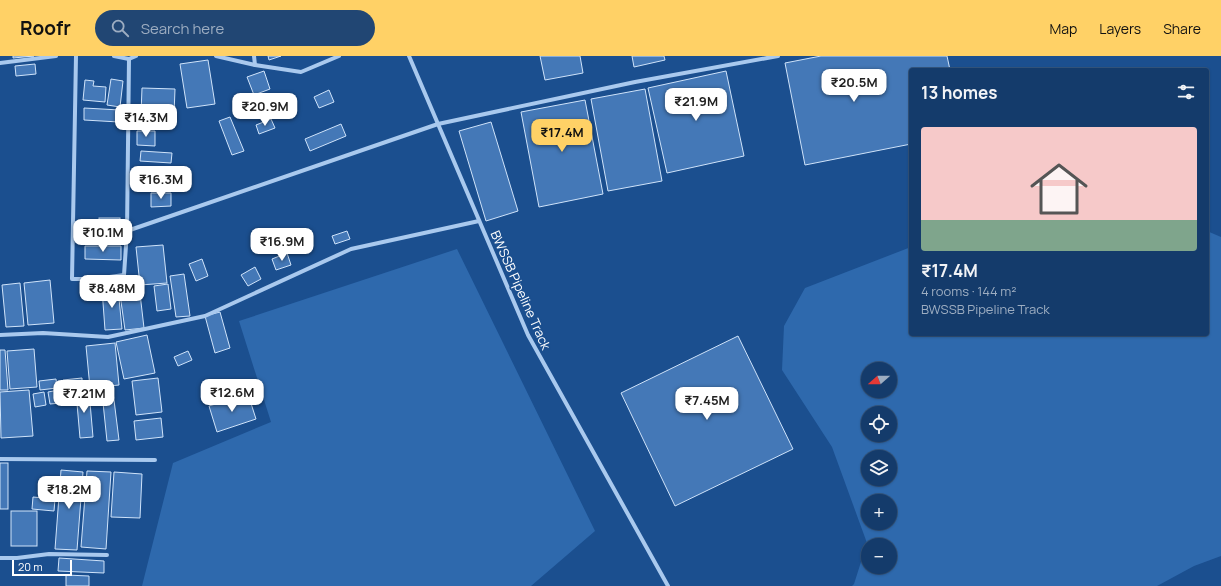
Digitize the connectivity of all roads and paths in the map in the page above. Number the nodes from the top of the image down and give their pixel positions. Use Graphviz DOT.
graph roads {
  1 [pos="56,56"];
  2 [pos="76,56"];
  3 [pos="114,56"];
  4 [pos="136,56"];
  5 [pos="216,56"];
  6 [pos="254,56"];
  7 [pos="339,56"];
  8 [pos="409,56"];
  9 [pos="778,56"];
  10 [pos="129,59"];
  11 [pos="0,63"];
  12 [pos="255,65"];
  13 [pos="438,124"];
  14 [pos="479,221"];
  15 [pos="128,232"];
  16 [pos="0,331"];
  17 [pos="0,335"];
  18 [pos="0,459"];
  19 [pos="155,460"];
  20 [pos="107,555"];
  21 [pos="0,558"];
  22 [pos="668,586"];
  1 -- 11 [label="street"];
  2 -- 15 [label="street"];
  3 -- 10 [label="street"];
  4 -- 10 [label="street"];
  5 -- 12 [label="street"];
  6 -- 12 [label="street"];
  7 -- 12 [label="street"];
  8 -- 13 [label="street, BWSSB Pipeline Track"];
  9 -- 13 [label="street"];
  10 -- 15 [label="street"];
  13 -- 14 [label="street, BWSSB Pipeline Track"];
  13 -- 15 [label="street"];
  14 -- 17 [label="street"];
  14 -- 22 [label="street, BWSSB Pipeline Track"];
  16 -- 17 [label="street"];
  18 -- 19 [label="street"];
  20 -- 21 [label="street"];
}
